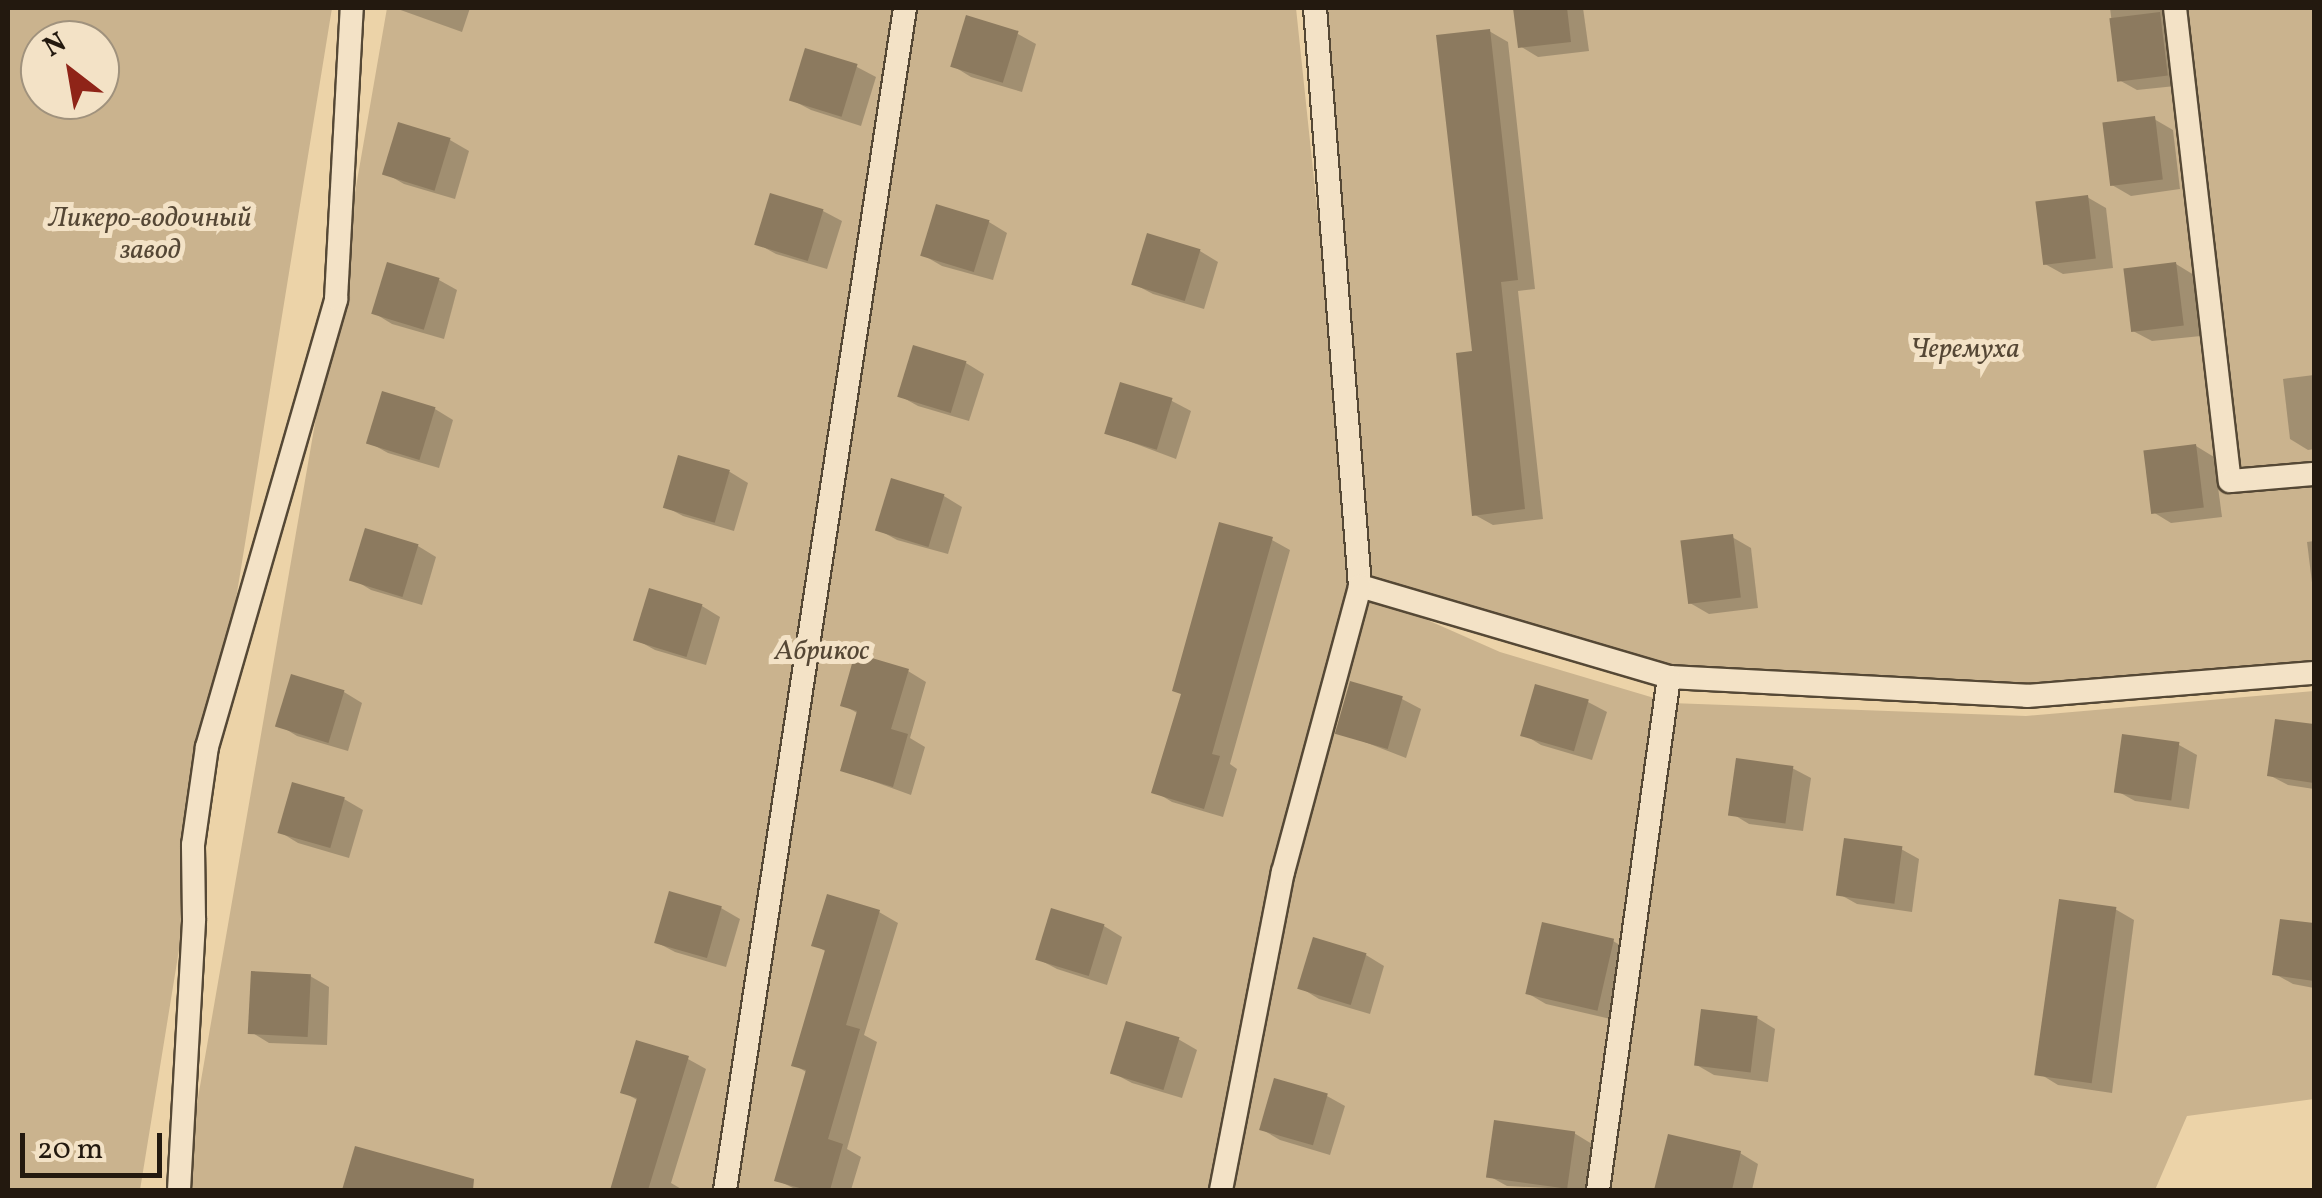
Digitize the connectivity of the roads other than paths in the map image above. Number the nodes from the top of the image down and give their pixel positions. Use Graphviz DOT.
graph roads {
  1 [pos="352,8"];
  2 [pos="905,8"];
  3 [pos="1315,8"];
  4 [pos="2175,8"];
  5 [pos="2314,474"];
  6 [pos="1360,586"];
  7 [pos="2314,673"];
  8 [pos="1669,677"];
  9 [pos="179,1190"];
  10 [pos="725,1190"];
  11 [pos="1221,1190"];
  12 [pos="1598,1190"];
  1 -- 9 [label="lane"];
  2 -- 10 [label="lane"];
  3 -- 6 [label="lane"];
  4 -- 5 [label="lane"];
  6 -- 8 [label="lane"];
  6 -- 11 [label="lane"];
  7 -- 8 [label="lane"];
  8 -- 12 [label="lane"];
}
